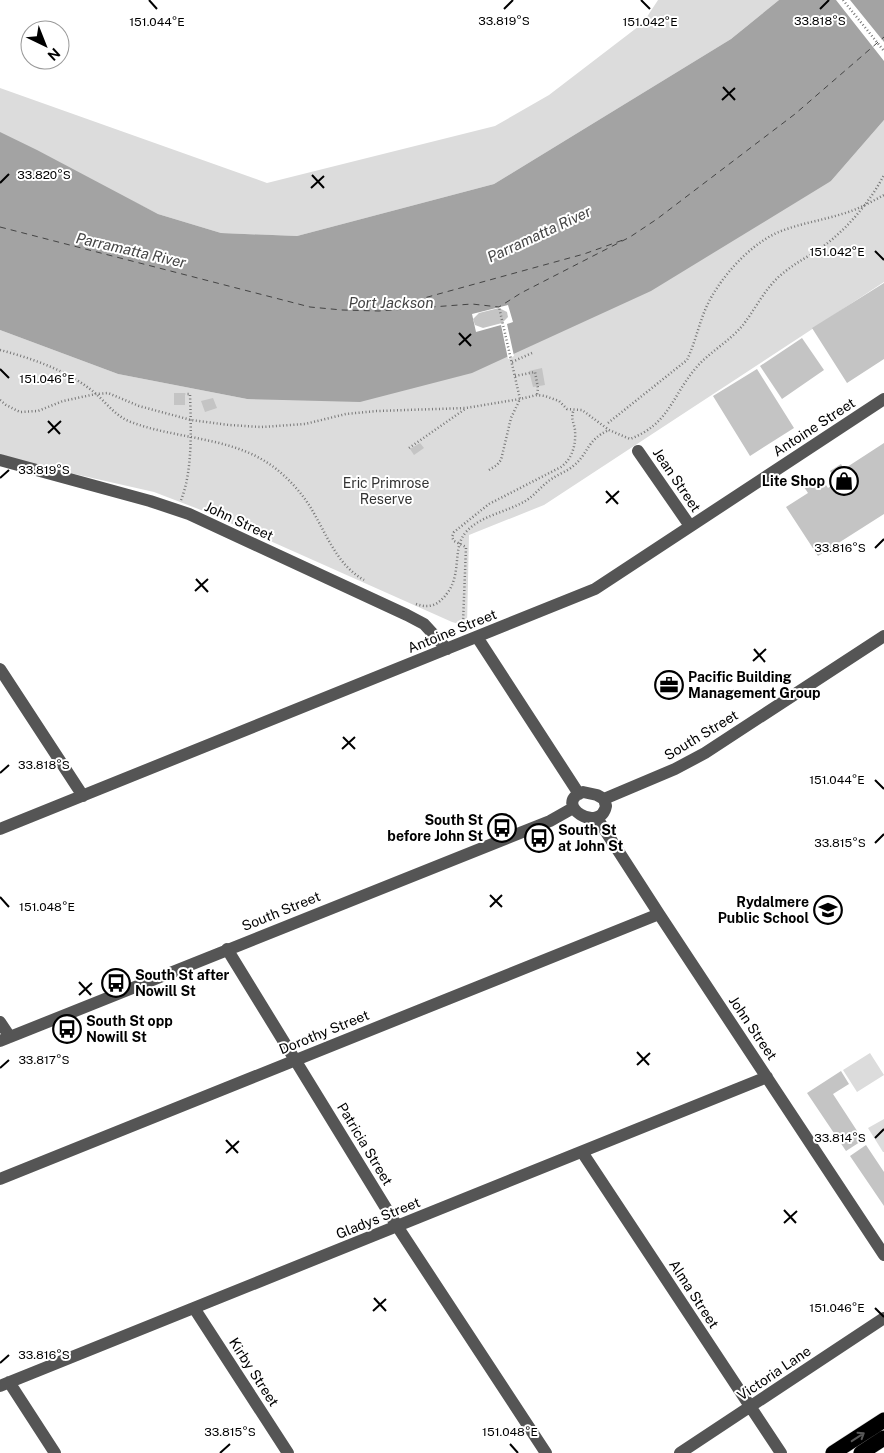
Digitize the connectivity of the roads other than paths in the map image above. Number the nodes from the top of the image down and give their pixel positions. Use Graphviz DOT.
graph roads {
  1 [pos="884,399"];
  2 [pos="638,451"];
  3 [pos="0,460"];
  4 [pos="690,526"];
  5 [pos="474,632"];
  6 [pos="884,636"];
  7 [pos="447,649"];
  8 [pos="0,669"];
  9 [pos="579,794"];
  10 [pos="82,796"];
  11 [pos="604,799"];
  12 [pos="574,808"];
  13 [pos="598,818"];
  14 [pos="0,829"];
  15 [pos="659,914"];
  16 [pos="227,949"];
  17 [pos="0,1022"];
  18 [pos="5,1039"];
  19 [pos="295,1059"];
  20 [pos="767,1077"];
  21 [pos="582,1152"];
  22 [pos="0,1178"];
  23 [pos="397,1226"];
  24 [pos="884,1255"];
  25 [pos="194,1308"];
  26 [pos="884,1318"];
  27 [pos="5,1384"];
  28 [pos="750,1406"];
  29 [pos="884,1420"];
  30 [pos="884,1438"];
  31 [pos="55,1453"];
  32 [pos="288,1453"];
  33 [pos="546,1453"];
  34 [pos="680,1453"];
  35 [pos="781,1453"];
  36 [pos="833,1453"];
  37 [pos="861,1453"];
  1 -- 4 [label="street, Antoine Street"];
  2 -- 4 [label="street, Jean Street"];
  3 -- 7 [label="street, John Street"];
  4 -- 5 [label="street, Antoine Street"];
  5 -- 7 [label="street, Antoine Street"];
  5 -- 9 [label="street"];
  6 -- 11 [label="street, South Street"];
  7 -- 10 [label="street, Antoine Street"];
  8 -- 10 [label="street"];
  9 -- 11 [label="street"];
  9 -- 12 [label="street"];
  10 -- 14 [label="street, Antoine Street"];
  11 -- 13 [label="street"];
  12 -- 13 [label="street"];
  12 -- 16 [label="street, South Street"];
  13 -- 15 [label="street, John Street"];
  15 -- 19 [label="street, Dorothy Street"];
  15 -- 20 [label="street, John Street"];
  16 -- 18 [label="street, South Street"];
  16 -- 19 [label="street, Patricia Street"];
  17 -- 18 [label="street"];
  19 -- 22 [label="street, Dorothy Street"];
  19 -- 23 [label="street, Patricia Street"];
  20 -- 21 [label="street, Gladys Street"];
  20 -- 24 [label="street, John Street"];
  21 -- 23 [label="street, Gladys Street"];
  21 -- 28 [label="street, Alma Street"];
  23 -- 25 [label="street, Gladys Street"];
  23 -- 33 [label="street, Patricia Street"];
  25 -- 27 [label="street, Gladys Street"];
  25 -- 32 [label="street, Kirby Street"];
  26 -- 28 [label="street, Victoria Lane"];
  27 -- 31 [label="street"];
  28 -- 34 [label="street, Victoria Lane"];
  28 -- 35 [label="street, Alma Street"];
  36 -- 29 [label="highway, one-way"];
  30 -- 37 [label="highway"];
}
